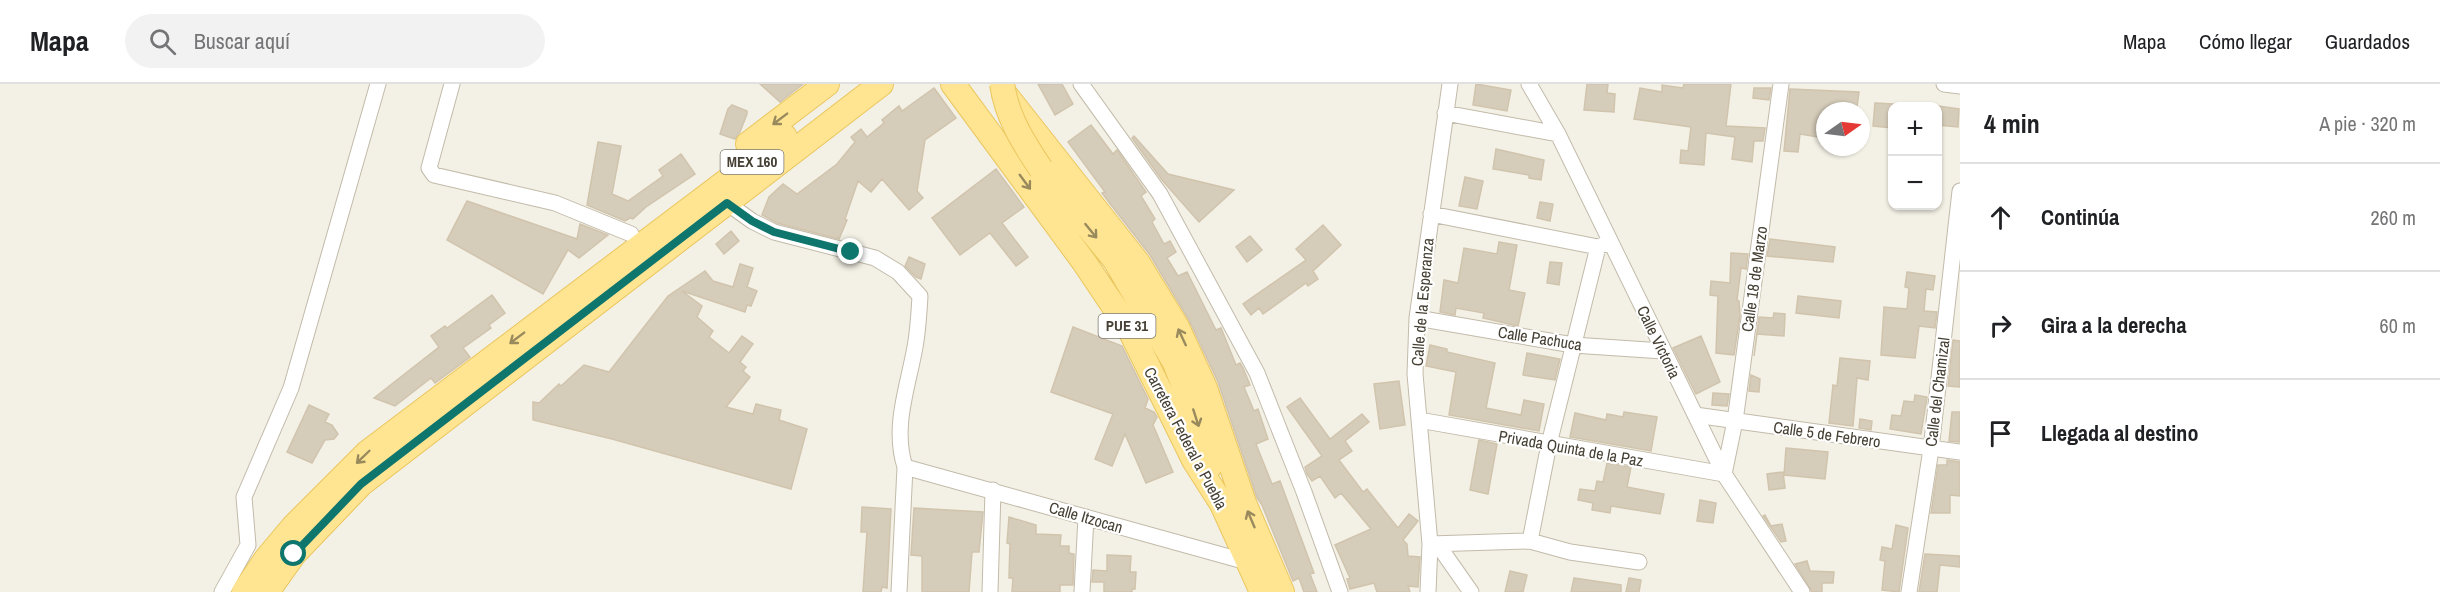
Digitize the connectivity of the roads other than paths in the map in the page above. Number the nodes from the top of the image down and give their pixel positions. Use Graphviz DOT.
graph roads {
  1 [pos="378,84"];
  2 [pos="452,84"];
  3 [pos="827,84"];
  4 [pos="856,84"];
  5 [pos="881,84"];
  6 [pos="953,84"];
  7 [pos="1000,84"];
  8 [pos="1081,84"];
  9 [pos="1450,84"];
  10 [pos="1529,84"];
  11 [pos="1781,84"];
  12 [pos="1944,84"];
  13 [pos="1960,86"];
  14 [pos="1023,105"];
  15 [pos="1445,113"];
  16 [pos="985,128"];
  17 [pos="1558,134"];
  18 [pos="1002,151"];
  19 [pos="1960,191"];
  20 [pos="727,203"];
  21 [pos="1431,214"];
  22 [pos="639,237"];
  23 [pos="1604,244"];
  24 [pos="1417,318"];
  25 [pos="1573,345"];
  26 [pos="1664,351"];
  27 [pos="466,388"];
  28 [pos="1695,415"];
  29 [pos="1419,420"];
  30 [pos="1735,421"];
  31 [pos="1549,444"];
  32 [pos="1931,449"];
  33 [pos="1960,452"];
  34 [pos="904,466"];
  35 [pos="1724,474"];
  36 [pos="993,490"];
  37 [pos="1222,504"];
  38 [pos="1086,518"];
  39 [pos="1530,541"];
  40 [pos="1434,545"];
  41 [pos="1257,558"];
  42 [pos="1639,562"];
  43 [pos="222,592"];
  44 [pos="244,592"];
  45 [pos="267,592"];
  46 [pos="898,592"];
  47 [pos="990,592"];
  48 [pos="1082,592"];
  49 [pos="1262,592"];
  50 [pos="1282,592"];
  51 [pos="1340,592"];
  52 [pos="1428,592"];
  53 [pos="1471,592"];
  54 [pos="1802,592"];
  55 [pos="1909,592"];
  1 -- 43 [label="street"];
  2 -- 22 [label="street"];
  3 -- 22 [label="main road, one-way"];
  4 -- 22 [label="main road, MEX 160"];
  5 -- 20 [label="main road, MEX 160"];
  6 -- 16 [label="main road, Carretera Federal a Puebla / PUE 31"];
  7 -- 14 [label="main road, Carretera Federal a Puebla / PUE 31"];
  7 -- 37 [label="main road, one-way, bridge"];
  8 -- 51 [label="street"];
  9 -- 15 [label="street, Calle de la Esperanza"];
  10 -- 17 [label="street, Calle Victoria"];
  11 -- 30 [label="street, Calle 18 de Marzo"];
  12 -- 13 [label="street"];
  14 -- 16 [label="main road"];
  14 -- 18 [label="main road"];
  41 -- 14 [label="main road, Carretera Federal a Puebla / PUE 31, one-way"];
  15 -- 17 [label="street"];
  15 -- 21 [label="street, Calle de la Esperanza"];
  16 -- 18 [label="main road, Carretera Federal a Puebla / PUE 31"];
  17 -- 23 [label="street, Calle Victoria"];
  18 -- 37 [label="main road, Carretera Federal a Puebla / PUE 31, one-way"];
  19 -- 32 [label="street, Calle del Chamizal"];
  20 -- 27 [label="main road, MEX 160"];
  20 -- 34 [label="street"];
  21 -- 23 [label="street"];
  21 -- 24 [label="street, Calle de la Esperanza"];
  22 -- 27 [label="main road, MEX 160, one-way"];
  23 -- 25 [label="street"];
  23 -- 26 [label="street, Calle Victoria"];
  24 -- 25 [label="street, Calle Pachuca"];
  24 -- 29 [label="street, Calle de la Esperanza"];
  25 -- 26 [label="street, Calle Pachuca"];
  25 -- 31 [label="street"];
  26 -- 28 [label="street, Calle Victoria"];
  27 -- 44 [label="main road, MEX 160, one-way"];
  27 -- 45 [label="main road, MEX 160"];
  28 -- 30 [label="street, Calle 5 de Febrero"];
  28 -- 35 [label="street, Calle Victoria"];
  29 -- 31 [label="street, Privada Quinta de la Paz"];
  29 -- 40 [label="street, Calle de la Esperanza"];
  30 -- 32 [label="street, Calle 5 de Febrero"];
  30 -- 35 [label="street, Calle 18 de Marzo"];
  31 -- 35 [label="street, Privada Quinta de la Paz"];
  31 -- 39 [label="street"];
  32 -- 33 [label="street, Calle 5 de Febrero"];
  32 -- 55 [label="street, Calle del Chamizal"];
  34 -- 36 [label="street, Calle Itzocan"];
  34 -- 46 [label="street"];
  35 -- 54 [label="street, Calle Victoria"];
  36 -- 38 [label="street, Calle Itzocan"];
  36 -- 47 [label="street"];
  37 -- 41 [label="main road, Carretera Federal a Puebla / PUE 31"];
  38 -- 41 [label="street, Calle Itzocan"];
  38 -- 48 [label="street"];
  39 -- 40 [label="street"];
  39 -- 42 [label="street"];
  40 -- 52 [label="street, Calle de la Esperanza"];
  40 -- 53 [label="street"];
  41 -- 49 [label="main road, Carretera Federal a Puebla / PUE 31"];
  41 -- 50 [label="main road, Carretera Federal a Puebla / PUE 31"];
}
